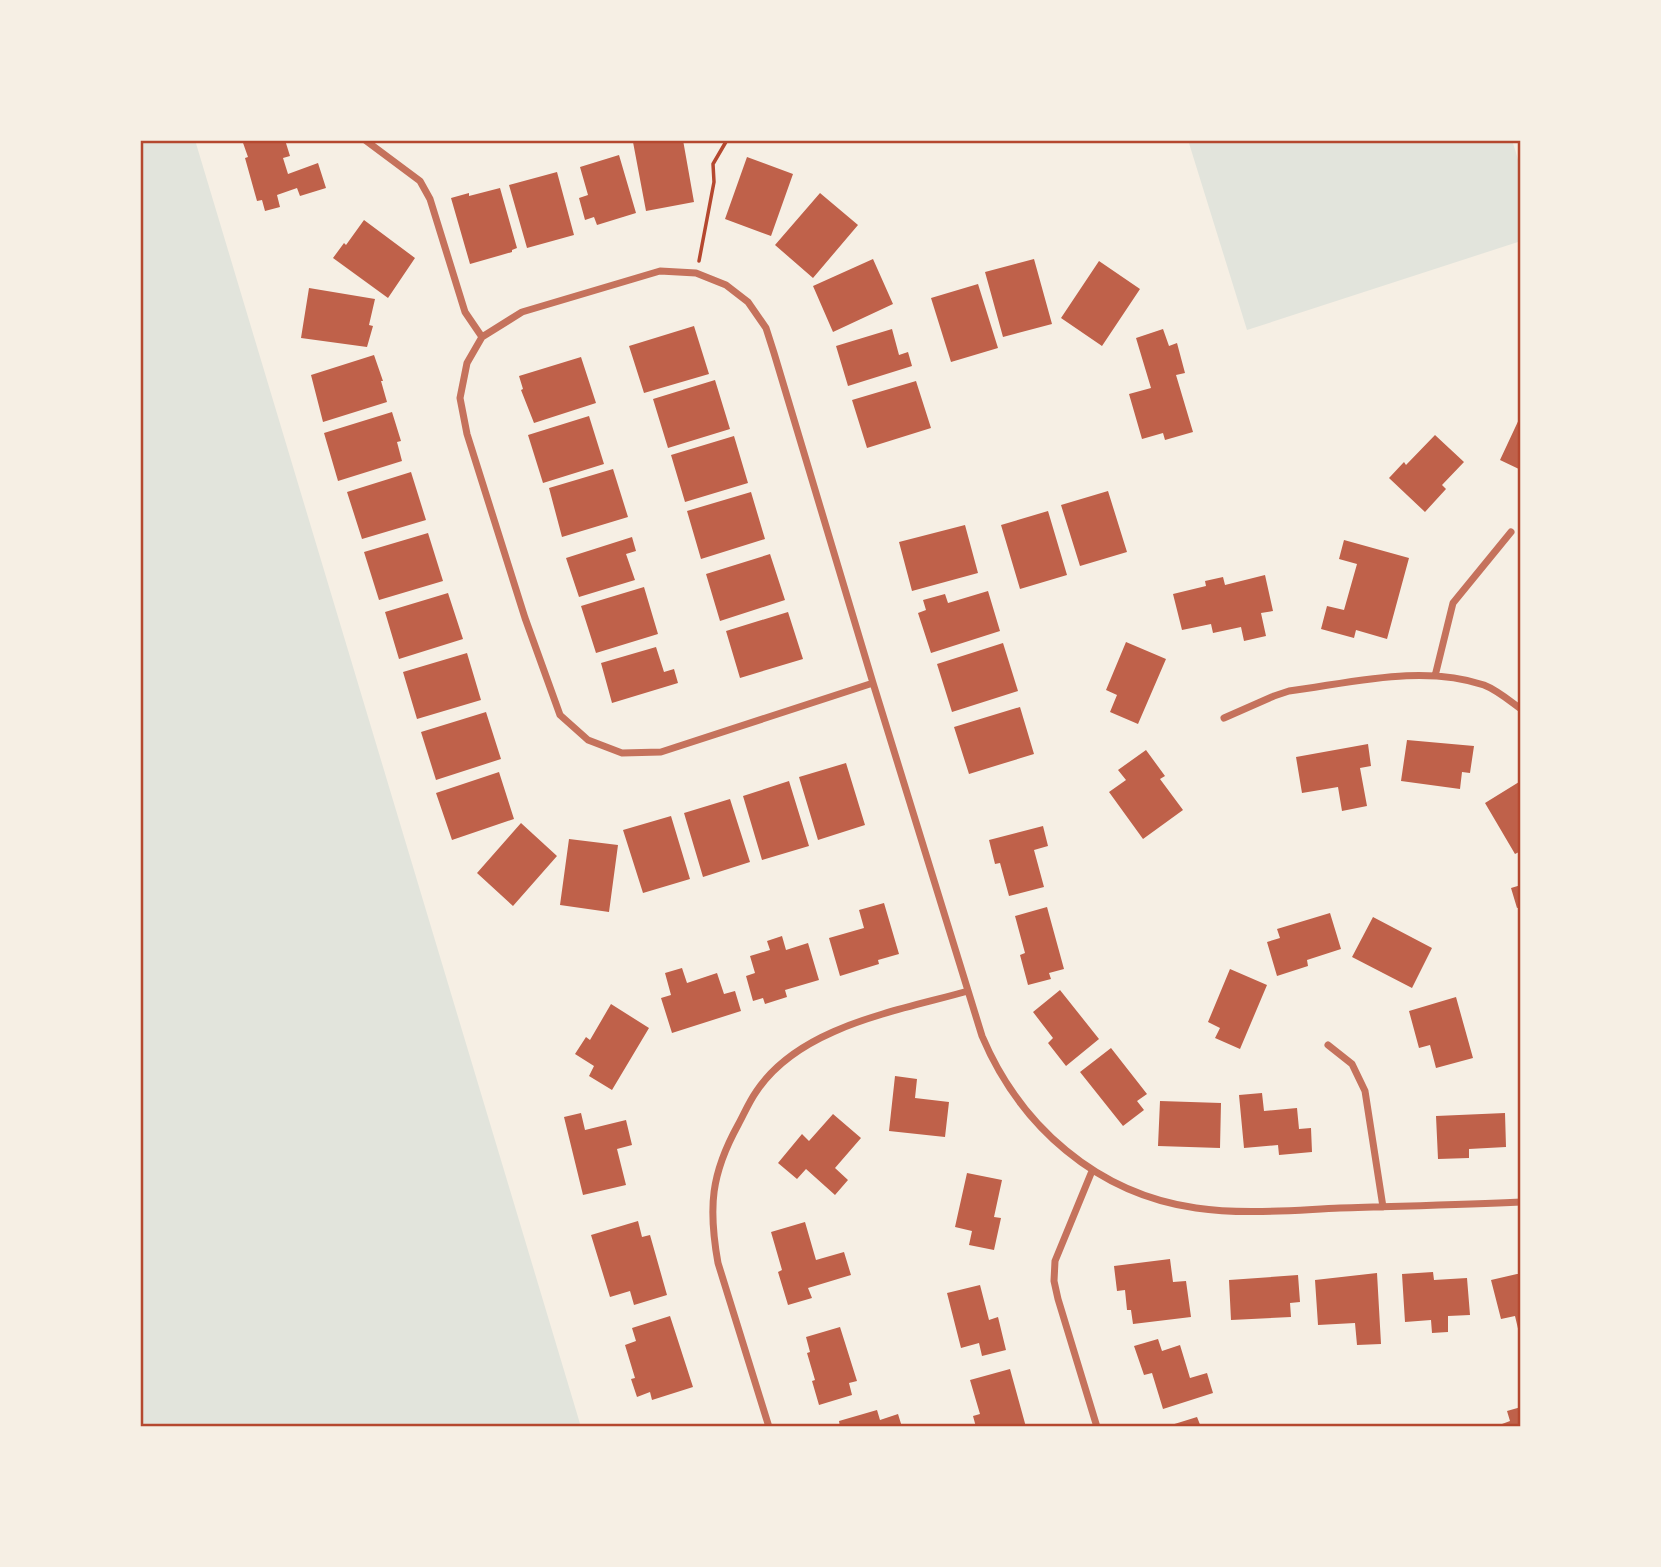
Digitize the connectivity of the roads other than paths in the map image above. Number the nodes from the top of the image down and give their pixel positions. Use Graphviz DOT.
graph roads {
  1 [pos="365,140"];
  2 [pos="482,337"];
  3 [pos="1511,532"];
  4 [pos="1435,676"];
  5 [pos="873,683"];
  6 [pos="1521,709"];
  7 [pos="1224,718"];
  8 [pos="968,991"];
  9 [pos="1328,1045"];
  10 [pos="1092,1171"];
  11 [pos="1521,1202"];
  12 [pos="1384,1207"];
  13 [pos="769,1427"];
  14 [pos="1097,1427"];
  1 -- 2 [label="street"];
  2 -- 5 [label="street"];
  2 -- 5 [label="street"];
  3 -- 4 [label="street"];
  4 -- 6 [label="street"];
  4 -- 7 [label="street"];
  5 -- 8 [label="street"];
  8 -- 10 [label="street"];
  8 -- 13 [label="street"];
  9 -- 12 [label="street"];
  10 -- 12 [label="street"];
  10 -- 14 [label="street"];
  11 -- 12 [label="street"];
}
